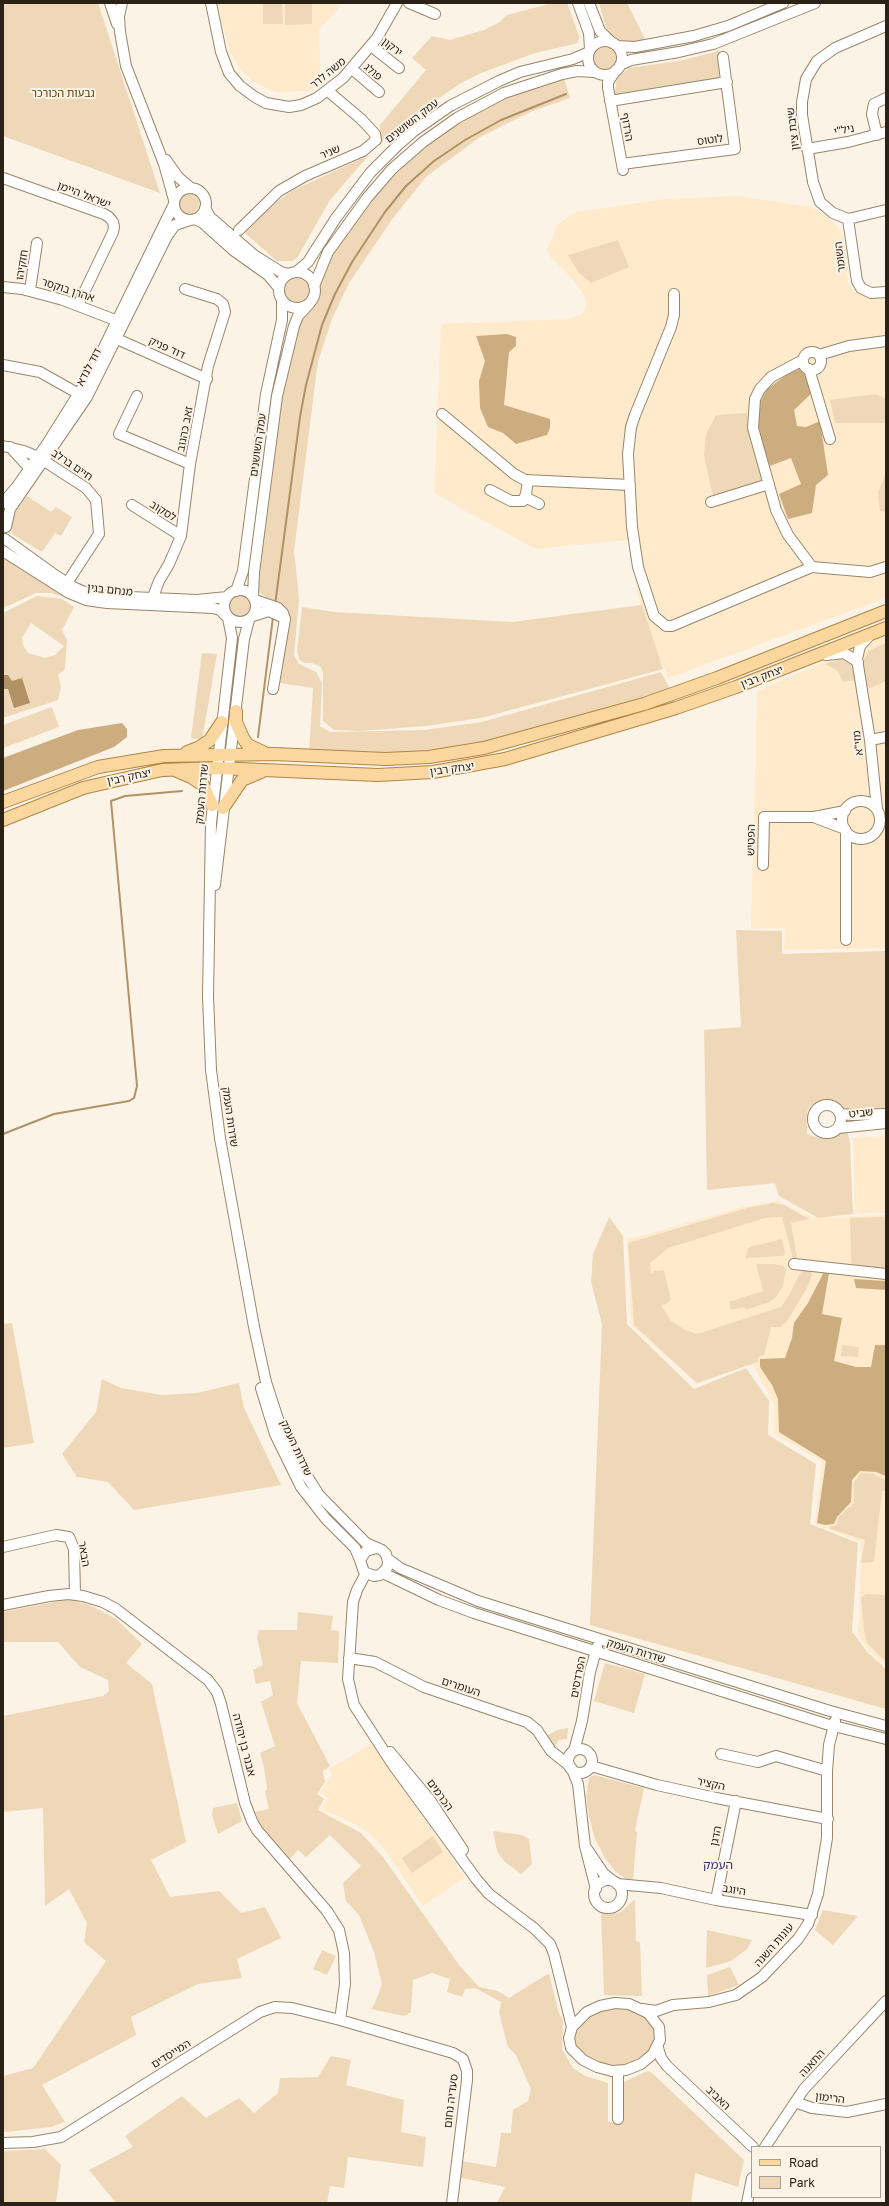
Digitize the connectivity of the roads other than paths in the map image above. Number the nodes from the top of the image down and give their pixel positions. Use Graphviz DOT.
graph roads {
  1 [pos="110,3"];
  2 [pos="122,3"];
  3 [pos="210,3"];
  4 [pos="397,3"];
  5 [pos="409,3"];
  6 [pos="578,3"];
  7 [pos="589,3"];
  8 [pos="784,3"];
  9 [pos="815,3"];
  10 [pos="435,14"];
  11 [pos="886,26"];
  12 [pos="120,32"];
  13 [pos="614,44"];
  14 [pos="371,46"];
  15 [pos="590,50"];
  16 [pos="723,57"];
  17 [pos="399,68"];
  18 [pos="618,68"];
  19 [pos="352,69"];
  20 [pos="597,73"];
  21 [pos="727,82"];
  22 [pos="608,88"];
  23 [pos="328,91"];
  24 [pos="379,92"];
  25 [pos="886,98"];
  26 [pos="610,101"];
  27 [pos="882,133"];
  28 [pos="807,148"];
  29 [pos="158,149"];
  30 [pos="622,167"];
  31 [pos="3,178"];
  32 [pos="191,188"];
  33 [pos="174,202"];
  34 [pos="205,208"];
  35 [pos="886,210"];
  36 [pos="192,219"];
  37 [pos="848,219"];
  38 [pos="240,230"];
  39 [pos="37,243"];
  40 [pos="292,273"];
  41 [pos="314,286"];
  42 [pos="3,287"];
  43 [pos="279,288"];
  44 [pos="185,289"];
  45 [pos="30,290"];
  46 [pos="886,292"];
  47 [pos="674,294"];
  48 [pos="282,300"];
  49 [pos="310,303"];
  50 [pos="78,305"];
  51 [pos="121,322"];
  52 [pos="117,340"];
  53 [pos="886,341"];
  54 [pos="819,355"];
  55 [pos="803,360"];
  56 [pos="3,365"];
  57 [pos="809,369"];
  58 [pos="207,379"];
  59 [pos="79,394"];
  60 [pos="137,396"];
  61 [pos="442,414"];
  62 [pos="830,439"];
  63 [pos="7,447"];
  64 [pos="41,459"];
  65 [pos="190,464"];
  66 [pos="34,470"];
  67 [pos="528,480"];
  68 [pos="769,484"];
  69 [pos="630,485"];
  70 [pos="490,490"];
  71 [pos="525,497"];
  72 [pos="711,502"];
  73 [pos="3,503"];
  74 [pos="540,504"];
  75 [pos="132,505"];
  76 [pos="4,525"];
  77 [pos="181,536"];
  78 [pos="4,542"];
  79 [pos="3,551"];
  80 [pos="812,567"];
  81 [pos="886,567"];
  82 [pos="67,583"];
  83 [pos="236,591"];
  84 [pos="154,597"];
  85 [pos="227,597"];
  86 [pos="254,599"];
  87 [pos="276,611"];
  88 [pos="886,611"];
  89 [pos="227,617"];
  90 [pos="251,618"];
  91 [pos="886,628"];
  92 [pos="872,633"];
  93 [pos="811,658"];
  94 [pos="858,662"];
  95 [pos="273,689"];
  96 [pos="236,711"];
  97 [pos="222,722"];
  98 [pos="886,737"];
  99 [pos="870,740"];
  100 [pos="224,754"];
  101 [pos="274,754"];
  102 [pos="177,755"];
  103 [pos="222,768"];
  104 [pos="172,770"];
  105 [pos="268,770"];
  106 [pos="873,773"];
  107 [pos="3,802"];
  108 [pos="859,802"];
  109 [pos="218,806"];
  110 [pos="845,811"];
  111 [pos="880,811"];
  112 [pos="814,817"];
  113 [pos="3,820"];
  114 [pos="846,830"];
  115 [pos="874,834"];
  116 [pos="886,834"];
  117 [pos="860,839"];
  118 [pos="847,864"];
  119 [pos="763,865"];
  120 [pos="846,940"];
  121 [pos="840,1114"];
  122 [pos="886,1114"];
  123 [pos="886,1123"];
  124 [pos="838,1128"];
  125 [pos="794,1264"];
  126 [pos="886,1274"];
  127 [pos="254,1327"];
  128 [pos="3,1547"];
  129 [pos="376,1548"];
  130 [pos="388,1559"];
  131 [pos="360,1560"];
  132 [pos="366,1573"];
  133 [pos="383,1573"];
  134 [pos="75,1595"];
  135 [pos="3,1605"];
  136 [pos="600,1639"];
  137 [pos="596,1652"];
  138 [pos="349,1658"];
  139 [pos="837,1713"];
  140 [pos="582,1721"];
  141 [pos="833,1726"];
  142 [pos="886,1726"];
  143 [pos="886,1739"];
  144 [pos="588,1751"];
  145 [pos="572,1752"];
  146 [pos="554,1754"];
  147 [pos="721,1754"];
  148 [pos="571,1768"];
  149 [pos="589,1768"];
  150 [pos="827,1771"];
  151 [pos="579,1793"];
  152 [pos="736,1801"];
  153 [pos="828,1819"];
  154 [pos="585,1846"];
  155 [pos="615,1882"];
  156 [pos="653,1887"];
  157 [pos="596,1889"];
  158 [pos="716,1900"];
  159 [pos="619,1902"];
  160 [pos="812,1915"];
  161 [pos="564,1996"];
  162 [pos="886,2001"];
  163 [pos="679,2005"];
  164 [pos="642,2009"];
  165 [pos="590,2010"];
  166 [pos="340,2020"];
  167 [pos="572,2027"];
  168 [pos="659,2027"];
  169 [pos="658,2048"];
  170 [pos="641,2064"];
  171 [pos="668,2066"];
  172 [pos="618,2070"];
  173 [pos="795,2102"];
  174 [pos="886,2104"];
  175 [pos="618,2119"];
  176 [pos="3,2142"];
  177 [pos="751,2146"];
  178 [pos="766,2146"];
  179 [pos="751,2183"];
  180 [pos="452,2203"];
  181 [pos="747,2203"];
  1 -- 12 [label="street"];
  2 -- 12 [label="street"];
  3 -- 23 [label="street, משה לרר"];
  4 -- 14 [label="street, משה לרר"];
  5 -- 10 [label="street"];
  6 -- 15 [label="street"];
  7 -- 13 [label="street"];
  8 -- 13 [label="street"];
  9 -- 18 [label="street"];
  11 -- 28 [label="street, שיבת ציון"];
  12 -- 29 [label="street"];
  13 -- 15 [label="street"];
  13 -- 18 [label="street"];
  14 -- 17 [label="street, ירקון"];
  14 -- 19 [label="street, משה לרר"];
  15 -- 20 [label="street"];
  15 -- 40 [label="street, עמק השושנים"];
  16 -- 21 [label="street, לוטוס"];
  18 -- 20 [label="street"];
  18 -- 22 [label="street"];
  19 -- 23 [label="street, משה לרר"];
  19 -- 24 [label="street, פולג"];
  20 -- 22 [label="street, הרדוף"];
  20 -- 41 [label="street, עמק השושנים"];
  21 -- 26 [label="street"];
  21 -- 30 [label="street, לוטוס"];
  22 -- 26 [label="street, הרדוף"];
  23 -- 38 [label="street, שניר"];
  25 -- 27 [label="street"];
  26 -- 30 [label="street, הרדוף"];
  27 -- 28 [label="street, ניל\"י"];
  28 -- 37 [label="street, שיבת ציון"];
  29 -- 32 [label="street"];
  29 -- 33 [label="street"];
  31 -- 50 [label="street, ישראל היימן"];
  32 -- 33 [label="street"];
  32 -- 34 [label="street"];
  33 -- 36 [label="street"];
  33 -- 51 [label="street, דוד לנדא"];
  34 -- 36 [label="street"];
  34 -- 40 [label="street"];
  35 -- 37 [label="street"];
  36 -- 43 [label="street"];
  36 -- 51 [label="street, דוד לנדא"];
  37 -- 46 [label="street, השומר"];
  39 -- 45 [label="street, חזקיהו"];
  40 -- 41 [label="street"];
  40 -- 43 [label="street"];
  41 -- 49 [label="street"];
  42 -- 45 [label="street, אהרן בוקסר"];
  43 -- 48 [label="street"];
  44 -- 58 [label="street, זאב כהנוב"];
  45 -- 50 [label="street, אהרן בוקסר"];
  47 -- 69 [label="street"];
  48 -- 49 [label="street"];
  48 -- 83 [label="street, עמק השושנים"];
  49 -- 86 [label="street, עמק השושנים"];
  50 -- 51 [label="street, אהרן בוקסר"];
  51 -- 52 [label="street, דוד לנדא"];
  51 -- 59 [label="street, דוד לנדא"];
  52 -- 58 [label="street, דוד פניק"];
  52 -- 64 [label="street, דוד לנדא"];
  53 -- 54 [label="street"];
  54 -- 55 [label="street"];
  54 -- 57 [label="street"];
  55 -- 57 [label="street"];
  55 -- 68 [label="street"];
  56 -- 59 [label="street"];
  57 -- 62 [label="street"];
  58 -- 65 [label="street, זאב כהנוב"];
  59 -- 64 [label="street, דוד לנדא"];
  60 -- 65 [label="street"];
  61 -- 67 [label="street"];
  63 -- 64 [label="street, חיים ברלב"];
  63 -- 66 [label="street, חיים ברלב"];
  64 -- 66 [label="street, דוד לנדא"];
  64 -- 82 [label="street, חיים ברלב"];
  65 -- 77 [label="street, זאב כהנוב"];
  66 -- 73 [label="street, דוד לנדא"];
  66 -- 76 [label="street, דוד לנדא"];
  67 -- 69 [label="street"];
  67 -- 71 [label="street"];
  68 -- 72 [label="street"];
  68 -- 80 [label="street"];
  69 -- 80 [label="street"];
  70 -- 71 [label="street"];
  71 -- 74 [label="street"];
  75 -- 77 [label="street, לסקוב"];
  76 -- 78 [label="street, דוד לנדא"];
  77 -- 84 [label="street, זאב כהנוב"];
  78 -- 82 [label="street, מנחם בגין"];
  79 -- 89 [label="street, מנחם בגין"];
  80 -- 81 [label="street"];
  82 -- 84 [label="street, מנחם בגין"];
  83 -- 85 [label="street"];
  83 -- 86 [label="street"];
  84 -- 85 [label="street, מנחם בגין"];
  85 -- 89 [label="street"];
  86 -- 87 [label="street"];
  86 -- 90 [label="street"];
  87 -- 90 [label="street"];
  87 -- 95 [label="street"];
  88 -- 101 [label="main road, יצחק רבין"];
  89 -- 90 [label="street"];
  89 -- 97 [label="street"];
  90 -- 96 [label="street"];
  91 -- 92 [label="main road, יצחק רבין"];
  92 -- 93 [label="main road, יצחק רבין"];
  92 -- 94 [label="street, מזי\"א"];
  93 -- 94 [label="street"];
  93 -- 105 [label="main road, יצחק רבין"];
  94 -- 99 [label="street, מזי\"א"];
  96 -- 100 [label="street"];
  96 -- 101 [label="main road"];
  97 -- 100 [label="street"];
  97 -- 102 [label="main road"];
  98 -- 99 [label="street"];
  99 -- 106 [label="street, מזי\"א"];
  100 -- 101 [label="main road, יצחק רבין"];
  100 -- 102 [label="main road, יצחק רבין"];
  100 -- 103 [label="street"];
  102 -- 107 [label="main road, יצחק רבין"];
  103 -- 104 [label="main road, יצחק רבין"];
  103 -- 105 [label="main road, יצחק רבין"];
  103 -- 109 [label="street, שדרות העמק"];
  104 -- 109 [label="main road"];
  104 -- 113 [label="main road, יצחק רבין"];
  105 -- 109 [label="main road"];
  106 -- 108 [label="street, מזי\"א"];
  106 -- 111 [label="street, מזי\"א"];
  108 -- 110 [label="street"];
  108 -- 111 [label="street"];
  109 -- 127 [label="street, שדרות העמק"];
  110 -- 112 [label="street, הפטיש"];
  110 -- 114 [label="street"];
  111 -- 115 [label="street"];
  112 -- 114 [label="street, הפטיש"];
  112 -- 119 [label="street, הפטיש"];
  114 -- 117 [label="street"];
  114 -- 118 [label="street"];
  115 -- 116 [label="street"];
  115 -- 117 [label="street"];
  117 -- 118 [label="street"];
  118 -- 120 [label="street"];
  121 -- 122 [label="street, שביט"];
  121 -- 124 [label="street"];
  121 -- 124 [label="street"];
  123 -- 124 [label="street, שביט"];
  125 -- 126 [label="street"];
  127 -- 129 [label="street, שדרות העמק"];
  127 -- 131 [label="street, שדרות העמק"];
  128 -- 134 [label="street, הבאר"];
  129 -- 130 [label="street"];
  129 -- 131 [label="street"];
  130 -- 133 [label="street"];
  130 -- 136 [label="street, שדרות העמק"];
  131 -- 132 [label="street"];
  132 -- 133 [label="street"];
  132 -- 138 [label="street, הכרמים"];
  133 -- 137 [label="street, שדרות העמק"];
  134 -- 135 [label="street, אבנר בן יהודה"];
  134 -- 166 [label="street, אבנר בן יהודה"];
  136 -- 137 [label="street, הפרדסים"];
  136 -- 139 [label="street, שדרות העמק"];
  137 -- 140 [label="street, הפרדסים"];
  137 -- 141 [label="street, שדרות העמק"];
  138 -- 146 [label="street, העומרים"];
  138 -- 161 [label="street, הכרמים"];
  139 -- 141 [label="street, עונות השנה"];
  139 -- 142 [label="street, שדרות העמק"];
  140 -- 144 [label="street, הפרדסים"];
  140 -- 145 [label="street, הפרדסים"];
  141 -- 143 [label="street, שדרות העמק"];
  141 -- 150 [label="street, עונות השנה"];
  144 -- 145 [label="street"];
  144 -- 149 [label="street"];
  145 -- 146 [label="street"];
  145 -- 148 [label="street"];
  146 -- 148 [label="street, העומרים"];
  147 -- 150 [label="street"];
  148 -- 149 [label="street"];
  148 -- 151 [label="street"];
  149 -- 151 [label="street"];
  149 -- 152 [label="street, הקציר"];
  150 -- 153 [label="street, עונות השנה"];
  151 -- 154 [label="street"];
  152 -- 153 [label="street, הקציר"];
  152 -- 158 [label="street, הדגן"];
  153 -- 160 [label="street, עונות השנה"];
  154 -- 155 [label="street"];
  154 -- 157 [label="street"];
  155 -- 156 [label="street, היוגב"];
  155 -- 157 [label="street"];
  155 -- 159 [label="street"];
  156 -- 158 [label="street, היוגב"];
  156 -- 159 [label="street, היוגב"];
  157 -- 159 [label="street"];
  158 -- 160 [label="street, היוגב"];
  160 -- 163 [label="street, עונות השנה"];
  161 -- 165 [label="street, הכרמים"];
  161 -- 167 [label="street, הכרמים"];
  162 -- 173 [label="street, התאנה"];
  163 -- 164 [label="street, עונות השנה"];
  163 -- 168 [label="street, עונות השנה"];
  164 -- 165 [label="street"];
  164 -- 168 [label="street"];
  165 -- 167 [label="street"];
  166 -- 176 [label="street, המייסדים"];
  166 -- 180 [label="street, סעדיה נחום"];
  167 -- 172 [label="street"];
  168 -- 169 [label="street"];
  169 -- 170 [label="street"];
  169 -- 171 [label="street, האביב"];
  170 -- 171 [label="street"];
  170 -- 172 [label="street"];
  171 -- 177 [label="street, האביב"];
  172 -- 175 [label="street"];
  173 -- 174 [label="street, הרימון"];
  173 -- 178 [label="street, התאנה"];
  179 -- 181 [label="street"];
}
